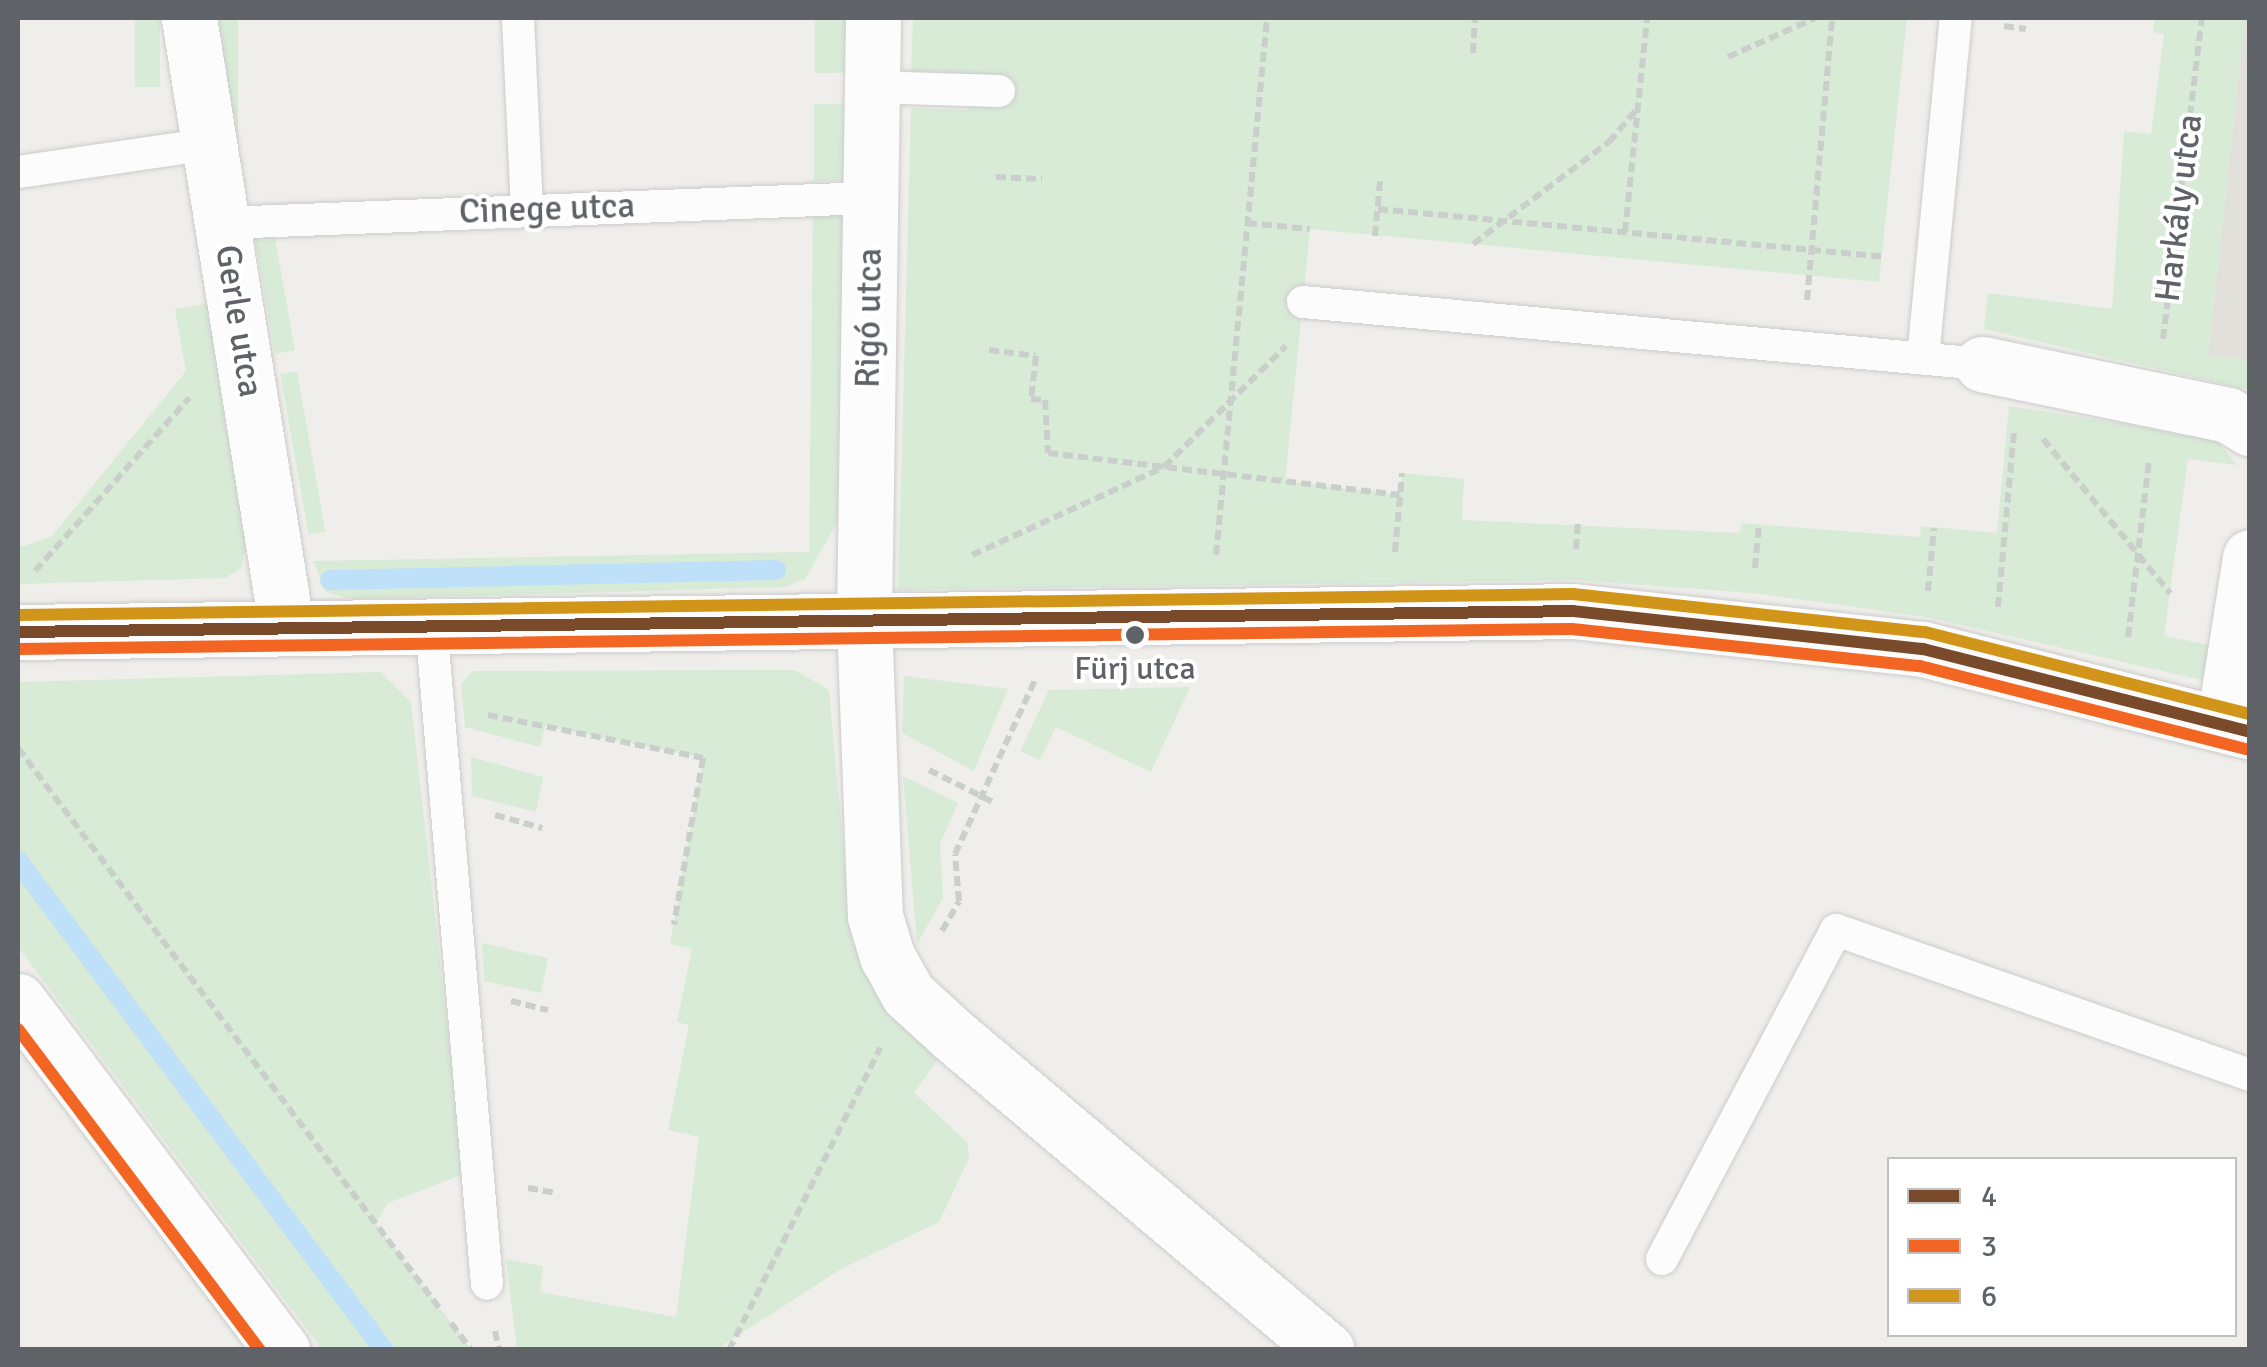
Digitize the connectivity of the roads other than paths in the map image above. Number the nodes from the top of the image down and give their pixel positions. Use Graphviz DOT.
graph roads {
  1 [pos="189,18"];
  2 [pos="518,18"];
  3 [pos="873,18"];
  4 [pos="1956,18"];
  5 [pos="872,87"];
  6 [pos="999,91"];
  7 [pos="210,144"];
  8 [pos="18,172"];
  9 [pos="870,198"];
  10 [pos="527,208"];
  11 [pos="224,223"];
  12 [pos="1303,302"];
  13 [pos="1923,358"];
  14 [pos="2006,380"];
  15 [pos="2248,424"];
  16 [pos="2250,558"];
  17 [pos="864,618"];
  18 [pos="431,622"];
  19 [pos="286,624"];
  20 [pos="18,632"];
  21 [pos="2237,727"];
  22 [pos="18,1001"];
  23 [pos="2250,1074"];
  24 [pos="1662,1259"];
  25 [pos="487,1284"];
  26 [pos="282,1350"];
  27 [pos="1327,1350"];
  1 -- 7 [label="street, Gerle utca"];
  2 -- 10 [label="lane"];
  3 -- 5 [label="street, Rigó utca"];
  4 -- 13 [label="lane"];
  5 -- 6 [label="lane"];
  5 -- 9 [label="street, Rigó utca"];
  7 -- 8 [label="lane"];
  7 -- 11 [label="street, Gerle utca"];
  9 -- 10 [label="lane, Cinege utca"];
  9 -- 17 [label="street, Rigó utca"];
  10 -- 11 [label="lane, Cinege utca"];
  11 -- 19 [label="street, Gerle utca"];
  12 -- 13 [label="lane"];
  13 -- 14 [label="lane"];
  14 -- 15 [label="street"];
  16 -- 21 [label="street"];
  17 -- 18 [label="street"];
  17 -- 21 [label="street"];
  17 -- 27 [label="street"];
  18 -- 19 [label="street"];
  18 -- 25 [label="lane"];
  19 -- 20 [label="street"];
  22 -- 26 [label="street"];
  23 -- 24 [label="lane"];
}
